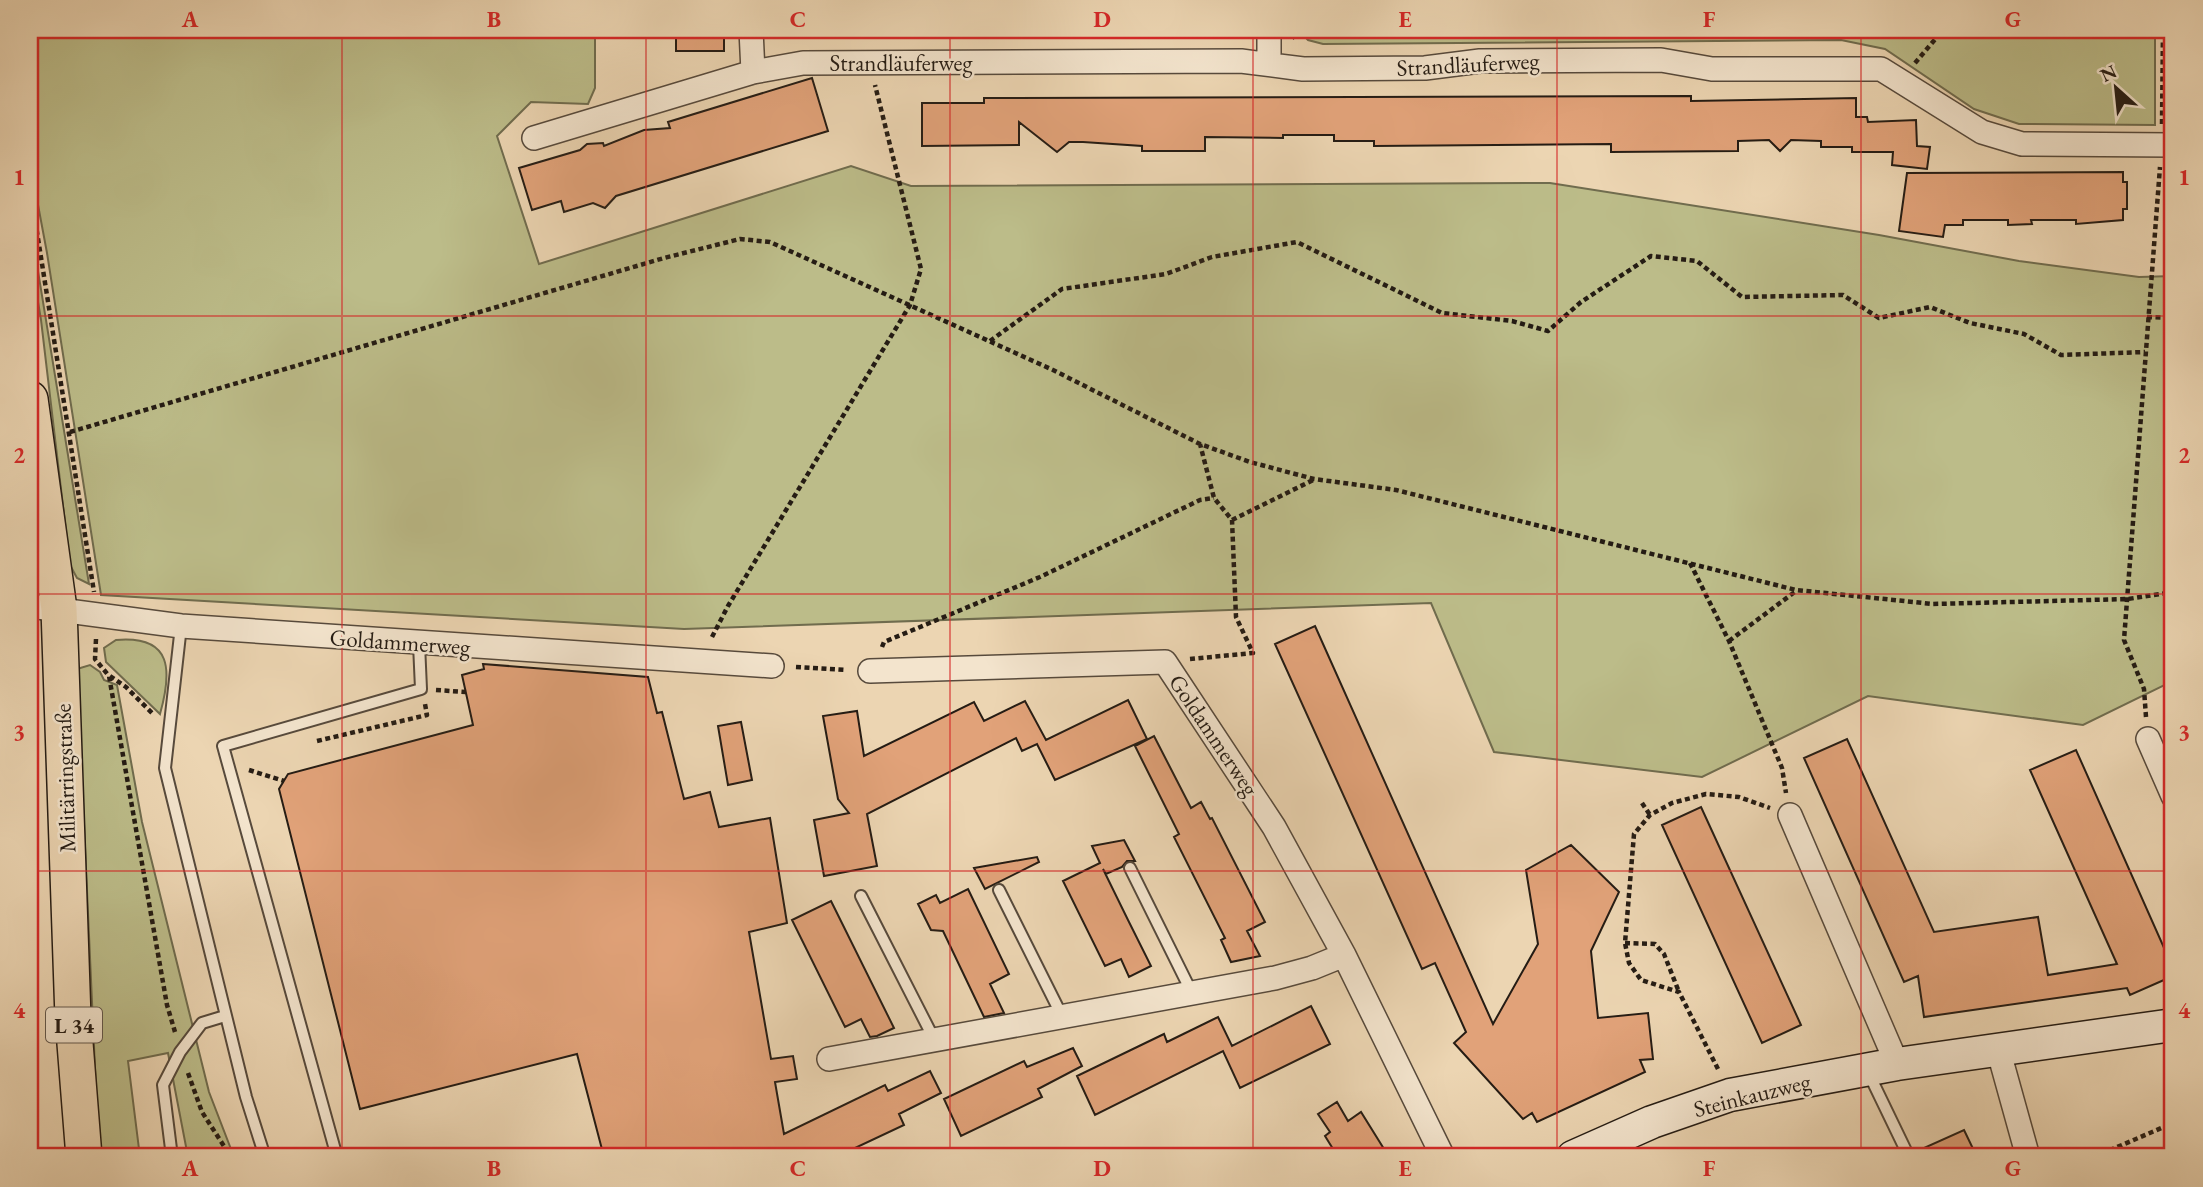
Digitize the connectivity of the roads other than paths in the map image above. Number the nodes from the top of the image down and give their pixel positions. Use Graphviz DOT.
graph roads {
  1 [pos="751,30"];
  2 [pos="1269,30"];
  3 [pos="1269,64"];
  4 [pos="754,72"];
  5 [pos="534,138"];
  6 [pos="2168,145"];
  7 [pos="30,399"];
  8 [pos="44,607"];
  9 [pos="181,626"];
  10 [pos="419,645"];
  11 [pos="772,666"];
  12 [pos="870,671"];
  13 [pos="2148,739"];
  14 [pos="2173,796"];
  15 [pos="1790,815"];
  16 [pos="1130,868"];
  17 [pos="999,890"];
  18 [pos="861,896"];
  19 [pos="1344,955"];
  20 [pos="1192,993"];
  21 [pos="225,1016"];
  22 [pos="1062,1016"];
  23 [pos="2173,1025"];
  24 [pos="934,1039"];
  25 [pos="1998,1049"];
  26 [pos="829,1059"];
  27 [pos="1882,1067"];
  28 [pos="84,1157"];
  29 [pos="172,1157"];
  30 [pos="265,1157"];
  31 [pos="337,1157"];
  32 [pos="1443,1157"];
  33 [pos="1573,1157"];
  34 [pos="1909,1157"];
  35 [pos="2028,1157"];
  1 -- 4 [label="street"];
  2 -- 3 [label="street"];
  3 -- 4 [label="street, Strandläuferweg"];
  3 -- 6 [label="street, Strandläuferweg"];
  4 -- 5 [label="street, Strandläuferweg"];
  7 -- 8 [label="main road, Militärringstraße / L 34"];
  8 -- 9 [label="street, Goldammerweg"];
  8 -- 28 [label="main road, Militärringstraße / L 34"];
  9 -- 10 [label="street, Goldammerweg"];
  9 -- 21 [label="lane"];
  10 -- 11 [label="street, Goldammerweg"];
  10 -- 31 [label="lane"];
  12 -- 19 [label="street, Goldammerweg"];
  13 -- 14 [label="street"];
  15 -- 27 [label="street"];
  16 -- 20 [label="lane"];
  17 -- 22 [label="lane"];
  18 -- 24 [label="lane"];
  19 -- 20 [label="street"];
  19 -- 32 [label="street, Goldammerweg"];
  20 -- 22 [label="street"];
  21 -- 29 [label="lane"];
  21 -- 30 [label="lane"];
  22 -- 24 [label="street"];
  23 -- 25 [label="street, Steinkauzweg"];
  24 -- 26 [label="street"];
  25 -- 27 [label="street, Steinkauzweg"];
  25 -- 35 [label="street"];
  27 -- 33 [label="street, Steinkauzweg"];
  27 -- 34 [label="lane"];
}
